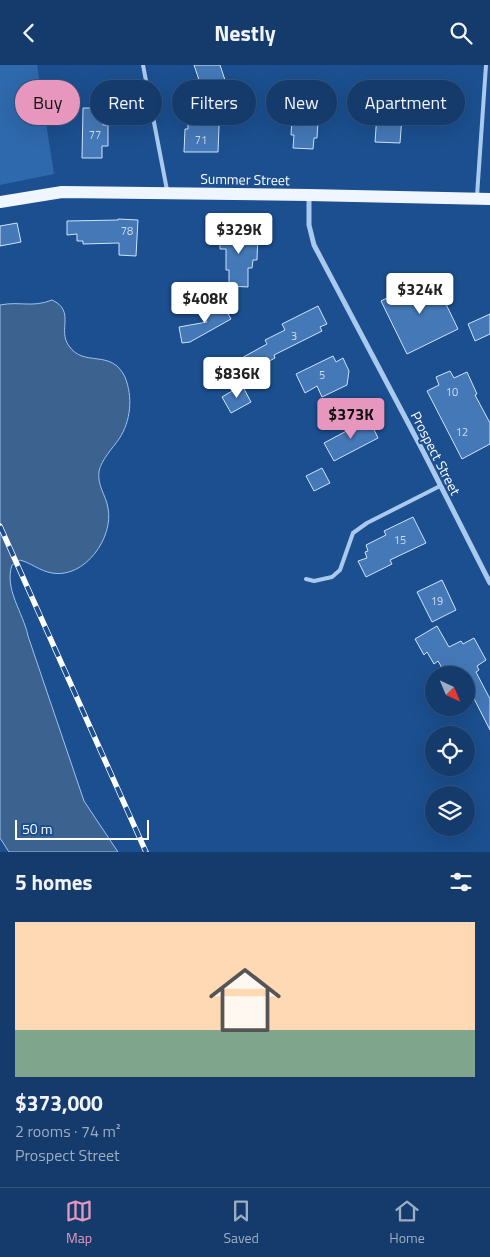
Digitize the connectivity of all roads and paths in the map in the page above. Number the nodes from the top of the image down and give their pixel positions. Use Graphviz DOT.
graph roads {
  1 [pos="142,65"];
  2 [pos="486,65"];
  3 [pos="167,193"];
  4 [pos="309,195"];
  5 [pos="476,198"];
  6 [pos="490,199"];
  7 [pos="0,202"];
  8 [pos="440,486"];
  9 [pos="306,579"];
  10 [pos="490,583"];
  1 -- 3 [label="lane"];
  2 -- 5 [label="lane"];
  3 -- 4 [label="main road, Summer Street"];
  3 -- 7 [label="main road, Summer Street"];
  4 -- 5 [label="main road, Summer Street"];
  4 -- 8 [label="street, Prospect Street"];
  5 -- 6 [label="main road, Summer Street"];
  8 -- 9 [label="lane"];
  8 -- 10 [label="street, Prospect Street"];
}
